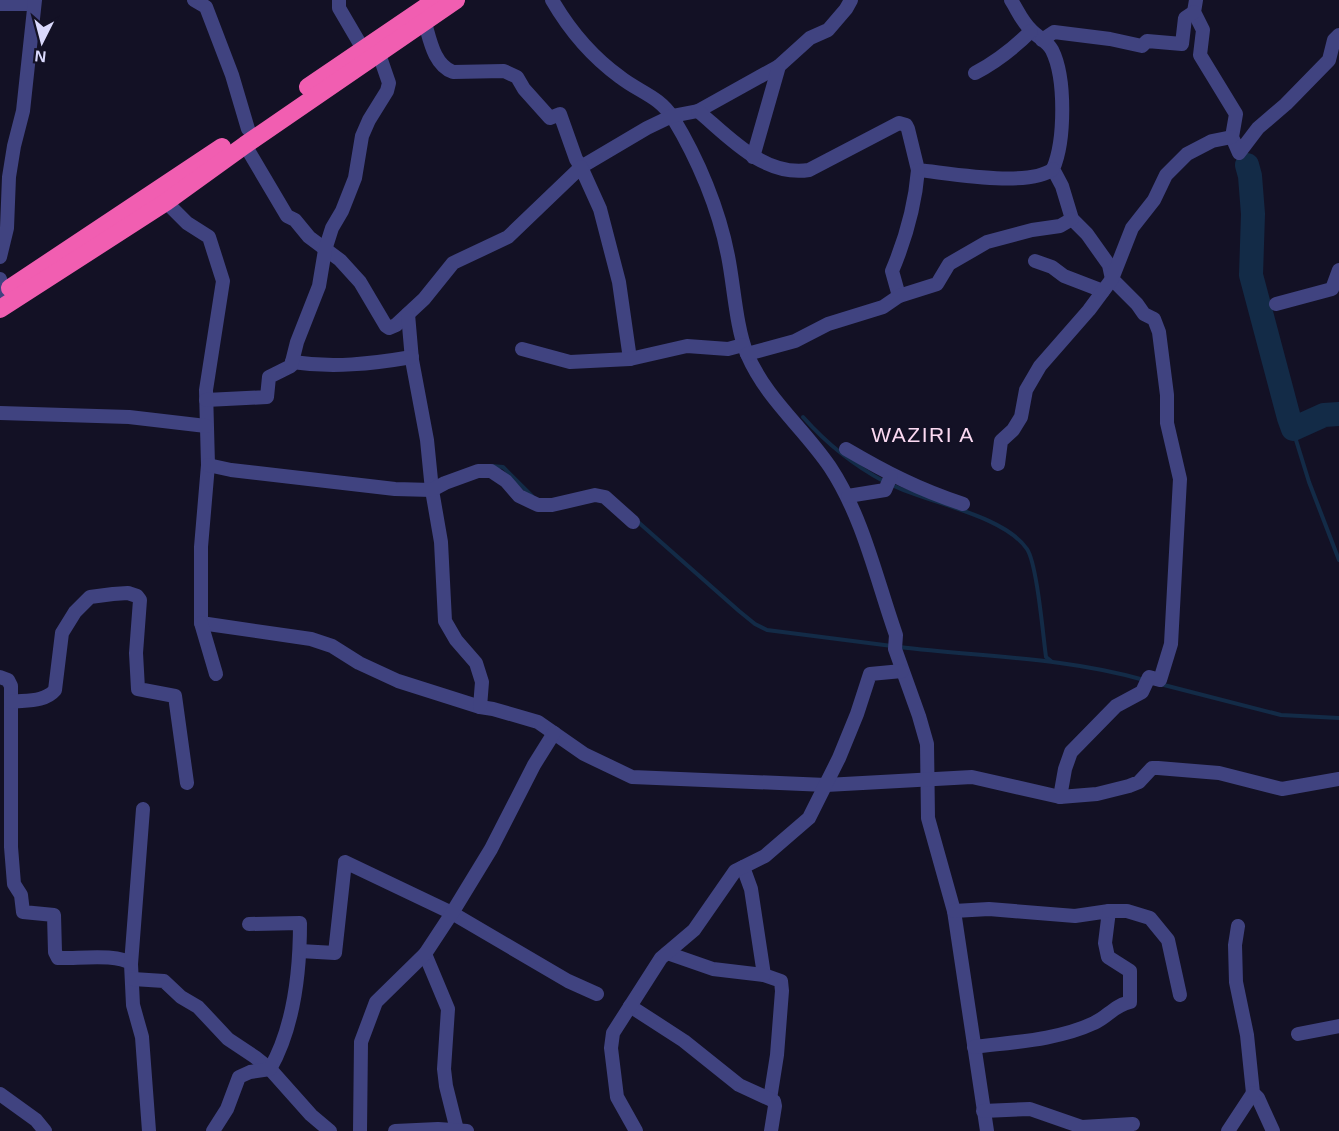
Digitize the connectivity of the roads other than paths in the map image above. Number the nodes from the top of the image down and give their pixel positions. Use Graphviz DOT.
graph roads {
  1 [pos="195,0"];
  2 [pos="339,0"];
  3 [pos="436,0"];
  4 [pos="456,0"];
  5 [pos="552,0"];
  6 [pos="851,0"];
  7 [pos="1012,0"];
  8 [pos="35,2"];
  9 [pos="0,4"];
  10 [pos="1195,6"];
  11 [pos="424,23"];
  12 [pos="1031,30"];
  13 [pos="1339,35"];
  14 [pos="1042,40"];
  15 [pos="371,52"];
  16 [pos="779,66"];
  17 [pos="975,73"];
  18 [pos="698,111"];
  19 [pos="672,116"];
  20 [pos="246,137"];
  21 [pos="1232,137"];
  22 [pos="7,145"];
  23 [pos="753,157"];
  24 [pos="581,168"];
  25 [pos="918,170"];
  26 [pos="1053,170"];
  27 [pos="166,202"];
  28 [pos="1072,219"];
  29 [pos="325,250"];
  30 [pos="0,257"];
  31 [pos="1035,261"];
  32 [pos="1339,270"];
  33 [pos="1112,279"];
  34 [pos="1103,291"];
  35 [pos="1,294"];
  36 [pos="899,296"];
  37 [pos="1276,304"];
  38 [pos="408,314"];
  39 [pos="522,349"];
  40 [pos="745,350"];
  41 [pos="412,357"];
  42 [pos="630,359"];
  43 [pos="292,362"];
  44 [pos="206,400"];
  45 [pos="0,413"];
  46 [pos="206,426"];
  47 [pos="846,449"];
  48 [pos="998,464"];
  49 [pos="208,465"];
  50 [pos="891,476"];
  51 [pos="432,490"];
  52 [pos="848,496"];
  53 [pos="963,504"];
  54 [pos="633,522"];
  55 [pos="201,623"];
  56 [pos="902,671"];
  57 [pos="216,674"];
  58 [pos="0,677"];
  59 [pos="11,702"];
  60 [pos="480,707"];
  61 [pos="554,734"];
  62 [pos="928,779"];
  63 [pos="1339,779"];
  64 [pos="187,783"];
  65 [pos="826,785"];
  66 [pos="1060,797"];
  67 [pos="143,809"];
  68 [pos="743,867"];
  69 [pos="954,911"];
  70 [pos="1109,911"];
  71 [pos="452,913"];
  72 [pos="249,924"];
  73 [pos="1238,926"];
  74 [pos="300,951"];
  75 [pos="667,953"];
  76 [pos="425,954"];
  77 [pos="131,964"];
  78 [pos="764,975"];
  79 [pos="133,980"];
  80 [pos="597,994"];
  81 [pos="1180,995"];
  82 [pos="630,1006"];
  83 [pos="1339,1026"];
  84 [pos="1298,1034"];
  85 [pos="974,1047"];
  86 [pos="270,1069"];
  87 [pos="1253,1093"];
  88 [pos="0,1094"];
  89 [pos="770,1099"];
  90 [pos="983,1111"];
  91 [pos="1133,1124"];
  92 [pos="462,1130"];
  93 [pos="45,1131"];
  94 [pos="149,1131"];
  95 [pos="213,1131"];
  96 [pos="330,1131"];
  97 [pos="360,1131"];
  98 [pos="395,1131"];
  99 [pos="636,1131"];
  100 [pos="771,1131"];
  101 [pos="987,1131"];
  102 [pos="1228,1131"];
  103 [pos="1273,1131"];
  1 -- 20 [label="street"];
  2 -- 15 [label="street"];
  3 -- 15 [label="highway"];
  4 -- 11 [label="highway"];
  5 -- 19 [label="street"];
  6 -- 16 [label="street"];
  7 -- 12 [label="street"];
  8 -- 9 [label="street"];
  8 -- 22 [label="street"];
  10 -- 14 [label="street"];
  10 -- 21 [label="street"];
  11 -- 15 [label="highway"];
  11 -- 24 [label="street"];
  12 -- 14 [label="street"];
  12 -- 17 [label="street"];
  13 -- 21 [label="street"];
  14 -- 26 [label="street"];
  15 -- 20 [label="highway"];
  15 -- 29 [label="street"];
  16 -- 18 [label="street"];
  16 -- 23 [label="street"];
  18 -- 19 [label="street"];
  18 -- 23 [label="street"];
  19 -- 24 [label="street"];
  19 -- 40 [label="street"];
  20 -- 27 [label="highway"];
  20 -- 29 [label="street"];
  20 -- 35 [label="highway"];
  21 -- 33 [label="street"];
  22 -- 30 [label="street"];
  23 -- 25 [label="street"];
  24 -- 38 [label="street"];
  24 -- 42 [label="street"];
  25 -- 26 [label="street"];
  25 -- 36 [label="street"];
  26 -- 28 [label="street"];
  27 -- 35 [label="highway"];
  27 -- 44 [label="street"];
  28 -- 33 [label="street"];
  28 -- 36 [label="street"];
  29 -- 38 [label="street"];
  29 -- 43 [label="street"];
  31 -- 34 [label="street"];
  32 -- 37 [label="street"];
  33 -- 34 [label="street"];
  33 -- 66 [label="street"];
  34 -- 48 [label="street"];
  36 -- 40 [label="street"];
  38 -- 41 [label="street"];
  39 -- 42 [label="street"];
  40 -- 42 [label="street"];
  40 -- 52 [label="street"];
  41 -- 43 [label="street"];
  41 -- 51 [label="street"];
  43 -- 44 [label="street"];
  44 -- 46 [label="street"];
  45 -- 46 [label="street"];
  46 -- 49 [label="street"];
  47 -- 50 [label="street"];
  49 -- 51 [label="street"];
  49 -- 55 [label="street"];
  50 -- 52 [label="street"];
  50 -- 53 [label="street"];
  51 -- 54 [label="street"];
  51 -- 60 [label="street"];
  52 -- 56 [label="street"];
  55 -- 57 [label="street"];
  55 -- 60 [label="street"];
  56 -- 62 [label="street"];
  56 -- 65 [label="street"];
  58 -- 59 [label="street"];
  59 -- 64 [label="street"];
  59 -- 77 [label="street"];
  60 -- 61 [label="street"];
  61 -- 65 [label="street"];
  61 -- 71 [label="street"];
  62 -- 65 [label="street"];
  62 -- 66 [label="street"];
  62 -- 69 [label="street"];
  63 -- 66 [label="street"];
  65 -- 68 [label="street"];
  67 -- 77 [label="street"];
  68 -- 75 [label="street"];
  68 -- 78 [label="street"];
  69 -- 70 [label="street"];
  69 -- 85 [label="street"];
  70 -- 81 [label="street"];
  70 -- 85 [label="street"];
  71 -- 74 [label="street"];
  71 -- 76 [label="street"];
  71 -- 80 [label="street"];
  72 -- 74 [label="street"];
  73 -- 87 [label="street"];
  74 -- 86 [label="street"];
  75 -- 78 [label="street"];
  75 -- 82 [label="street"];
  76 -- 92 [label="street"];
  76 -- 97 [label="street"];
  77 -- 79 [label="street"];
  78 -- 89 [label="street"];
  79 -- 86 [label="street"];
  79 -- 94 [label="street"];
  82 -- 89 [label="street"];
  82 -- 99 [label="street"];
  83 -- 84 [label="street"];
  85 -- 90 [label="street"];
  86 -- 95 [label="street"];
  86 -- 96 [label="street"];
  87 -- 102 [label="street"];
  87 -- 103 [label="street"];
  88 -- 93 [label="street"];
  89 -- 100 [label="street"];
  90 -- 91 [label="street"];
  90 -- 101 [label="street"];
  92 -- 98 [label="street"];
}
